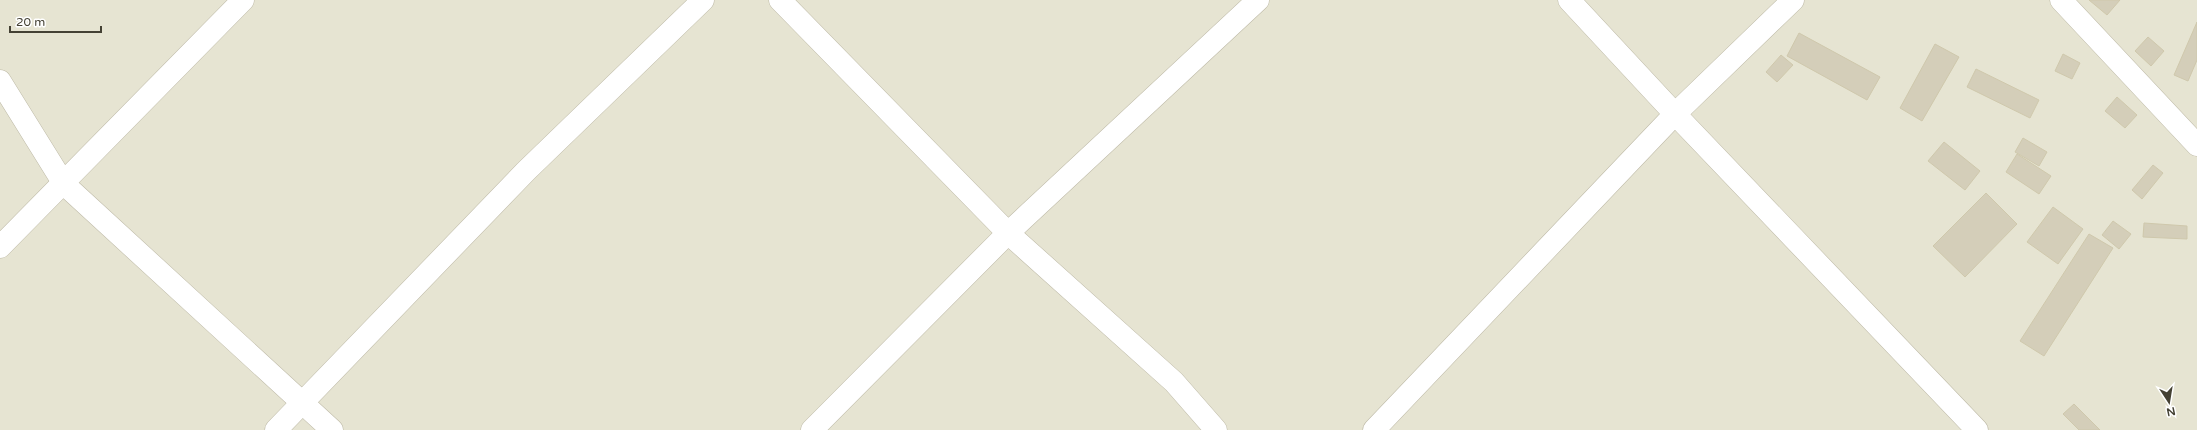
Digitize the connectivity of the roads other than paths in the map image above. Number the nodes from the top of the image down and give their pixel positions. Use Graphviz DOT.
graph roads {
  1 [pos="243,0"];
  2 [pos="703,0"];
  3 [pos="780,0"];
  4 [pos="1258,0"];
  5 [pos="1569,0"];
  6 [pos="1793,0"];
  7 [pos="2061,0"];
  8 [pos="0,81"];
  9 [pos="1675,114"];
  10 [pos="2197,145"];
  11 [pos="64,184"];
  12 [pos="1008,233"];
  13 [pos="0,247"];
  14 [pos="304,403"];
  15 [pos="276,430"];
  16 [pos="332,430"];
  17 [pos="812,430"];
  18 [pos="1216,430"];
  19 [pos="1374,430"];
  20 [pos="1977,430"];
  1 -- 11 [label="street"];
  2 -- 14 [label="street"];
  3 -- 12 [label="street"];
  4 -- 12 [label="street"];
  5 -- 9 [label="street"];
  6 -- 9 [label="street"];
  7 -- 10 [label="street"];
  8 -- 11 [label="street"];
  9 -- 19 [label="street"];
  9 -- 20 [label="street"];
  11 -- 13 [label="street"];
  11 -- 14 [label="street"];
  12 -- 17 [label="street"];
  12 -- 18 [label="street"];
  14 -- 15 [label="street"];
  14 -- 16 [label="street"];
}
